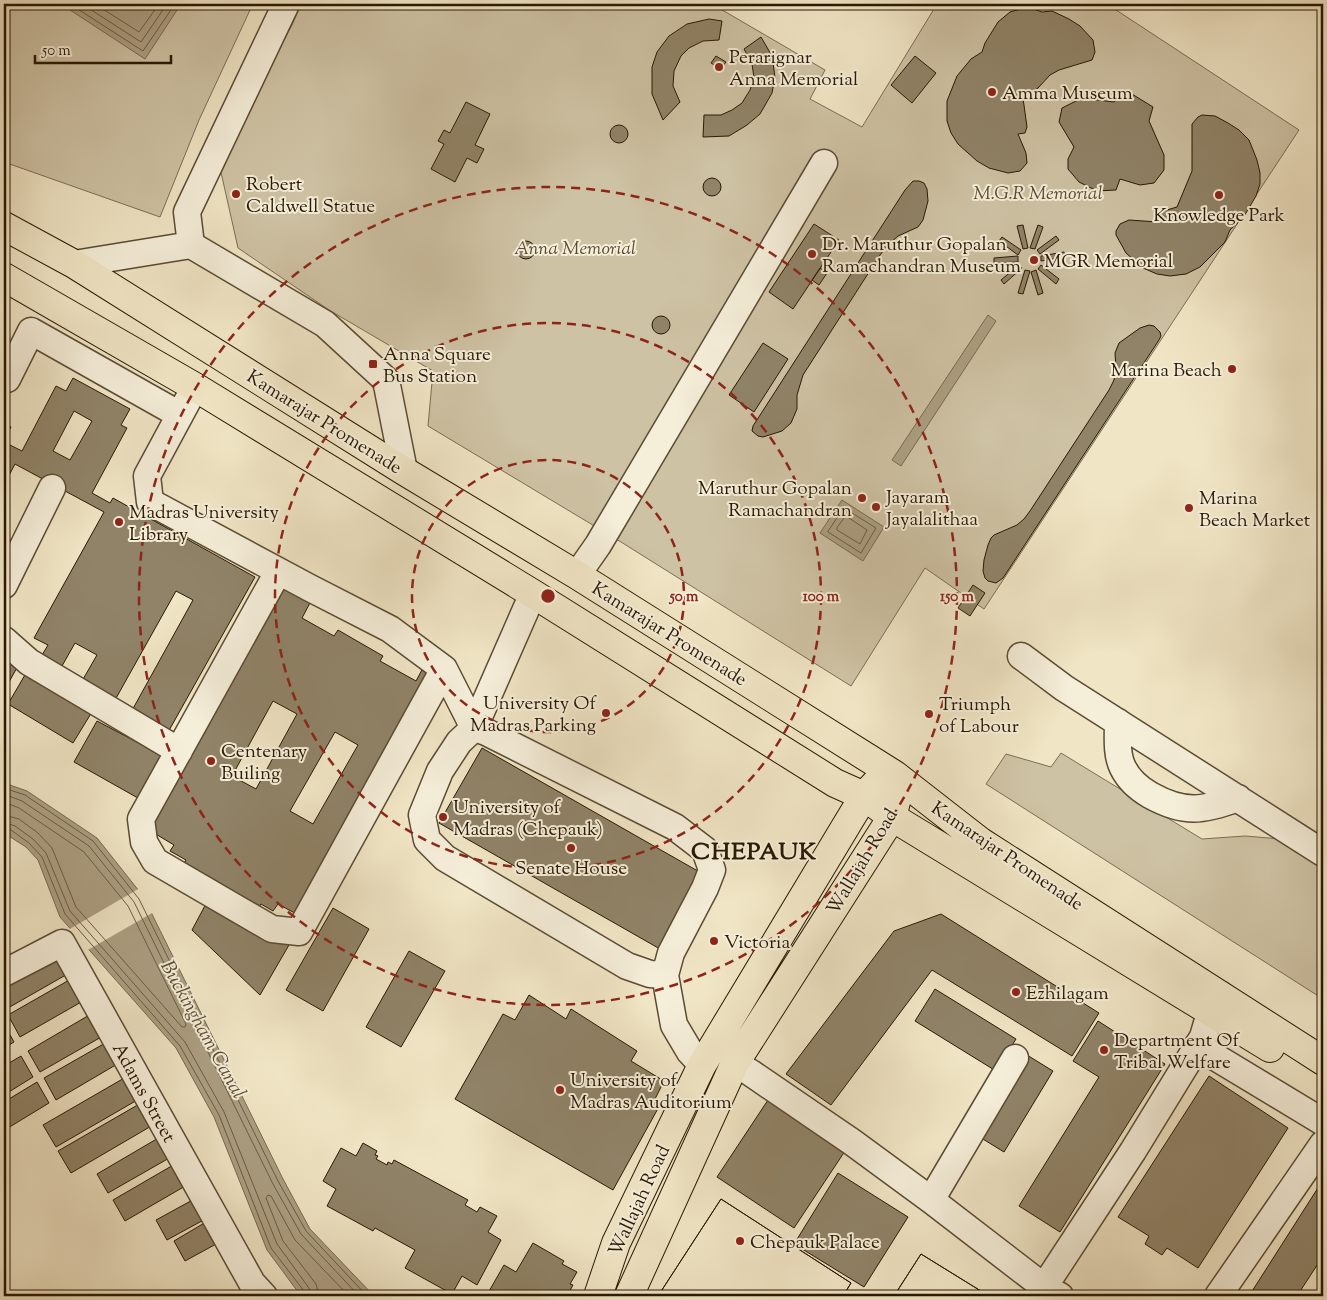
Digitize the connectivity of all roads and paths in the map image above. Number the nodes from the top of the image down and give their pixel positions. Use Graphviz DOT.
graph roads {
  1 [pos="286,4"];
  2 [pos="824,163"];
  3 [pos="4,226"];
  4 [pos="191,245"];
  5 [pos="74,264"];
  6 [pos="4,277"];
  7 [pos="7,379"];
  8 [pos="195,386"];
  9 [pos="180,415"];
  10 [pos="404,470"];
  11 [pos="52,488"];
  12 [pos="278,572"];
  13 [pos="577,575"];
  14 [pos="4,585"];
  15 [pos="535,595"];
  16 [pos="4,640"];
  17 [pos="1021,656"];
  18 [pos="444,669"];
  19 [pos="1118,722"];
  20 [pos="474,728"];
  21 [pos="179,751"];
  22 [pos="895,775"];
  23 [pos="864,796"];
  24 [pos="1238,798"];
  25 [pos="892,816"];
  26 [pos="1323,853"];
  27 [pos="4,973"];
  28 [pos="665,975"];
  29 [pos="1216,1004"];
  30 [pos="1198,1046"];
  31 [pos="1015,1058"];
  32 [pos="1323,1061"];
  33 [pos="735,1063"];
  34 [pos="702,1065"];
  35 [pos="1323,1080"];
  36 [pos="1323,1122"];
  37 [pos="1323,1144"];
  38 [pos="931,1200"];
  39 [pos="1052,1292"];
  40 [pos="264,1296"];
  41 [pos="598,1296"];
  42 [pos="629,1296"];
  43 [pos="1218,1296"];
  1 -- 4 [label="street"];
  2 -- 13 [label="street"];
  3 -- 5 [label="main road, Kamarajar Promenade"];
  4 -- 5 [label="street"];
  4 -- 10 [label="street"];
  5 -- 10 [label="main road, Kamarajar Promenade"];
  6 -- 8 [label="main road, Kamarajar Promenade"];
  7 -- 9 [label="street"];
  8 -- 9 [label="street"];
  8 -- 15 [label="main road, Kamarajar Promenade"];
  9 -- 12 [label="street"];
  10 -- 13 [label="main road, Kamarajar Promenade"];
  11 -- 14 [label="street"];
  12 -- 18 [label="street"];
  12 -- 21 [label="street"];
  13 -- 22 [label="main road, Kamarajar Promenade"];
  15 -- 20 [label="street"];
  15 -- 23 [label="main road, Kamarajar Promenade"];
  16 -- 21 [label="street"];
  17 -- 19 [label="street"];
  18 -- 20 [label="street"];
  18 -- 21 [label="street"];
  19 -- 24 [label="street"];
  19 -- 24 [label="street"];
  20 -- 28 [label="street"];
  20 -- 28 [label="street"];
  22 -- 23 [label="main road, Wallajah Road"];
  22 -- 25 [label="main road, Wallajah Road"];
  22 -- 29 [label="main road, Kamarajar Promenade"];
  23 -- 25 [label="main road, Kamarajar Promenade"];
  23 -- 34 [label="main road, Wallajah Road"];
  24 -- 26 [label="street"];
  25 -- 29 [label="main road, Kamarajar Promenade"];
  25 -- 33 [label="main road, Wallajah Road"];
  27 -- 40 [label="street, Adams Street"];
  28 -- 34 [label="street"];
  29 -- 30 [label="street"];
  29 -- 32 [label="main road, Kamarajar Promenade"];
  29 -- 35 [label="main road, Kamarajar Promenade"];
  30 -- 36 [label="street"];
  30 -- 39 [label="street"];
  31 -- 38 [label="street"];
  33 -- 38 [label="street"];
  33 -- 42 [label="main road, Wallajah Road"];
  34 -- 41 [label="main road, Wallajah Road"];
  37 -- 43 [label="street"];
  38 -- 39 [label="street"];
}
